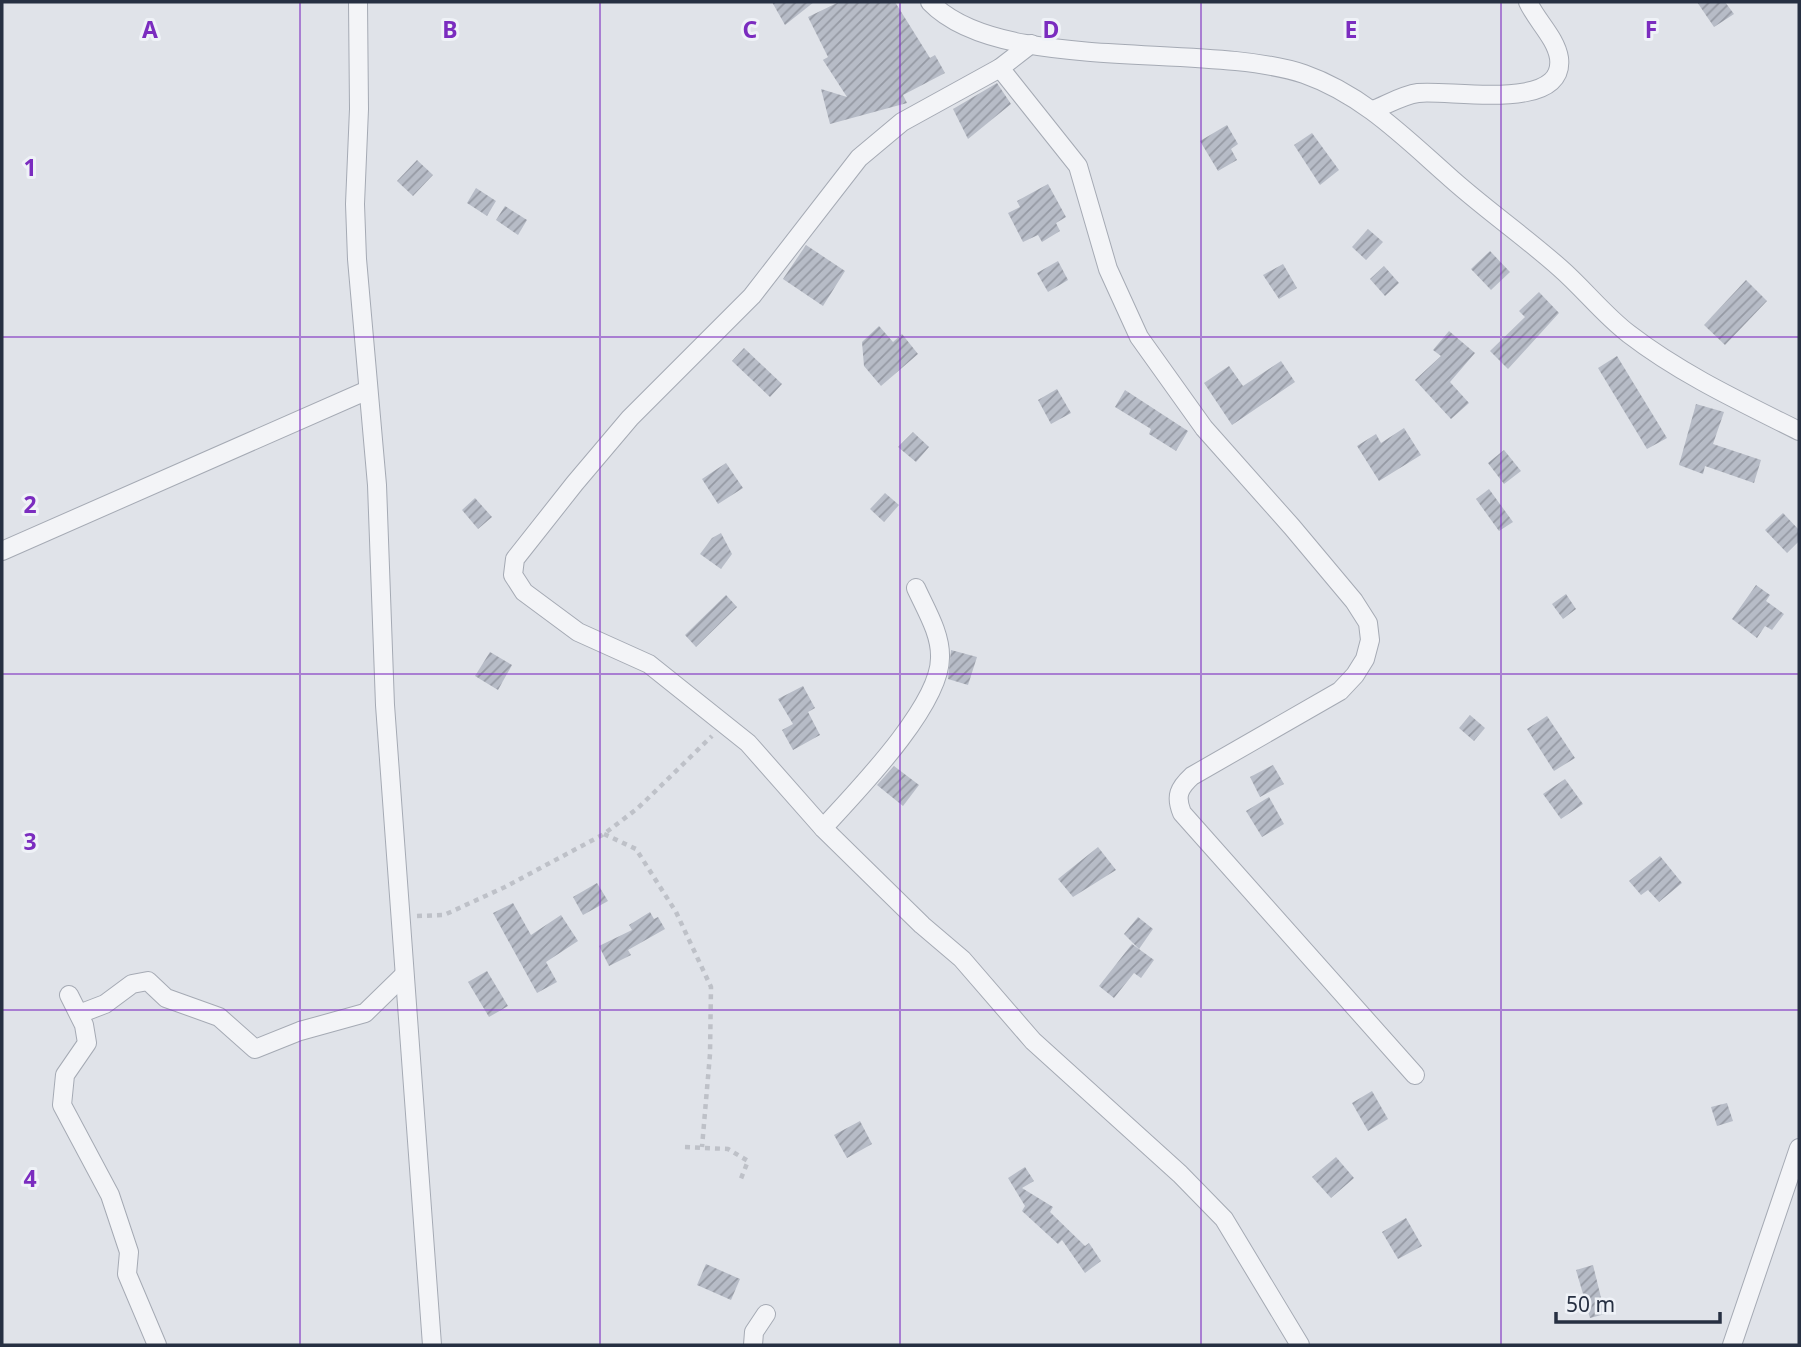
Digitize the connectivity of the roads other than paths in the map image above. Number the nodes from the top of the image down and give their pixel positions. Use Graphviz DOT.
graph roads {
  1 [pos="358,2"];
  2 [pos="930,2"];
  3 [pos="1528,2"];
  4 [pos="1031,44"];
  5 [pos="1000,68"];
  6 [pos="1373,110"];
  7 [pos="368,390"];
  8 [pos="1799,431"];
  9 [pos="2,551"];
  10 [pos="916,588"];
  11 [pos="823,828"];
  12 [pos="403,975"];
  13 [pos="69,995"];
  14 [pos="79,1014"];
  15 [pos="1415,1075"];
  16 [pos="1799,1148"];
  17 [pos="766,1314"];
  18 [pos="157,1345"];
  19 [pos="432,1345"];
  20 [pos="753,1345"];
  21 [pos="1300,1345"];
  22 [pos="1732,1345"];
  1 -- 7 [label="street"];
  2 -- 4 [label="street"];
  3 -- 6 [label="street"];
  4 -- 5 [label="street"];
  4 -- 6 [label="street"];
  5 -- 11 [label="street"];
  5 -- 15 [label="street"];
  6 -- 8 [label="street"];
  7 -- 9 [label="street"];
  7 -- 12 [label="street"];
  10 -- 11 [label="street"];
  11 -- 21 [label="street"];
  12 -- 14 [label="street"];
  12 -- 19 [label="street"];
  13 -- 14 [label="street"];
  14 -- 18 [label="street"];
  16 -- 22 [label="street"];
  17 -- 20 [label="street"];
}
